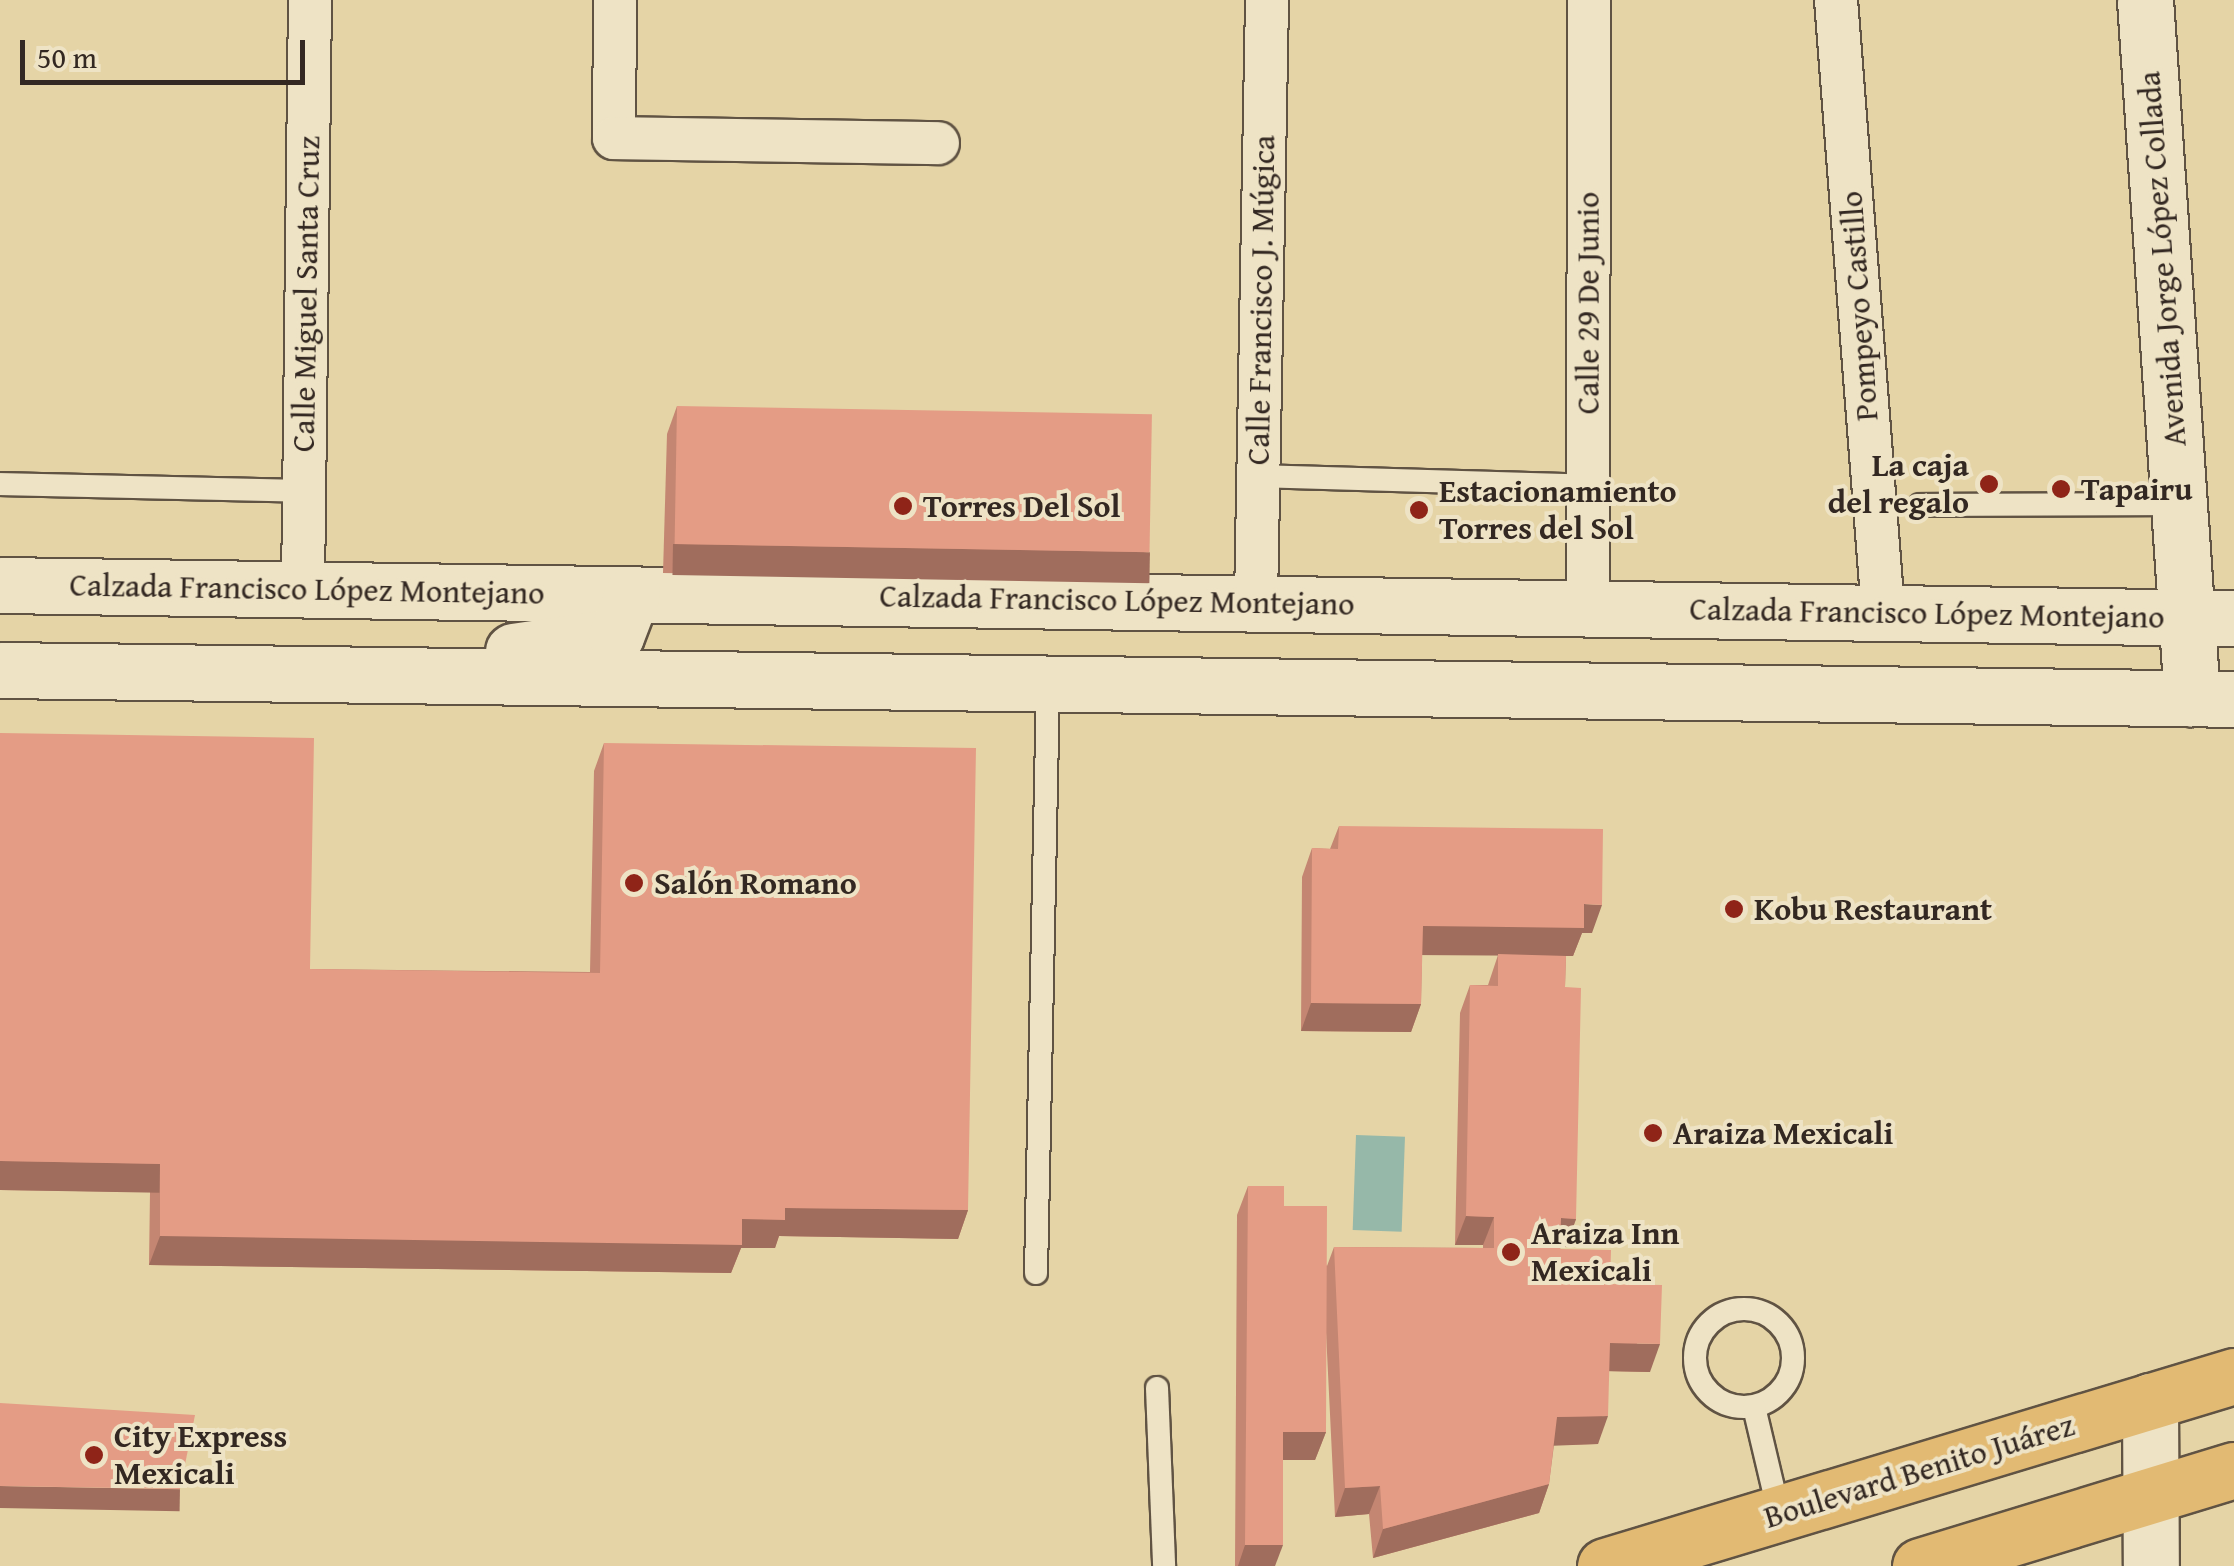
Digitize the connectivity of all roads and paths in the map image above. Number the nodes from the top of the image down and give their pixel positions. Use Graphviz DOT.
graph roads {
  1 [pos="310,0"];
  2 [pos="614,0"];
  3 [pos="1267,0"];
  4 [pos="1589,0"];
  5 [pos="1836,0"];
  6 [pos="2145,0"];
  7 [pos="938,143"];
  8 [pos="1258,476"];
  9 [pos="0,484"];
  10 [pos="1588,486"];
  11 [pos="303,491"];
  12 [pos="2179,504"];
  13 [pos="1920,505"];
  14 [pos="0,585"];
  15 [pos="303,588"];
  16 [pos="632,594"];
  17 [pos="1256,601"];
  18 [pos="1588,606"];
  19 [pos="1883,611"];
  20 [pos="2210,618"];
  21 [pos="0,670"];
  22 [pos="456,677"];
  23 [pos="1048,684"];
  24 [pos="2213,699"];
  25 [pos="1036,1273"];
  26 [pos="2234,1376"];
  27 [pos="1157,1388"];
  28 [pos="2150,1401"];
  29 [pos="1754,1406"];
  30 [pos="2234,1470"];
  31 [pos="2152,1494"];
  32 [pos="1779,1513"];
  33 [pos="1944,1562"];
  34 [pos="1164,1566"];
  35 [pos="1604,1566"];
  36 [pos="2152,1566"];
  1 -- 11 [label="street, Calle Miguel Santa Cruz"];
  2 -- 7 [label="street"];
  3 -- 8 [label="street, Calle Francisco J. Múgica"];
  4 -- 10 [label="street, Calle 29 De Junio"];
  5 -- 19 [label="street, Pompeyo Castillo"];
  6 -- 12 [label="main road, Avenida Jorge López Collada"];
  8 -- 10 [label="lane"];
  8 -- 17 [label="street, Calle Francisco J. Múgica"];
  9 -- 11 [label="lane"];
  10 -- 18 [label="street, Calle 29 De Junio"];
  11 -- 15 [label="street, Calle Miguel Santa Cruz"];
  12 -- 13 [label="lane"];
  12 -- 20 [label="main road, Avenida Jorge López Collada"];
  14 -- 15 [label="main road, Calzada Francisco López Montejano"];
  15 -- 16 [label="main road, Calzada Francisco López Montejano"];
  16 -- 17 [label="main road, Calzada Francisco López Montejano"];
  16 -- 22 [label="main road"];
  17 -- 18 [label="main road, Calzada Francisco López Montejano"];
  18 -- 19 [label="main road, Calzada Francisco López Montejano"];
  19 -- 20 [label="main road, Calzada Francisco López Montejano"];
  20 -- 24 [label="main road, Avenida Jorge López Collada"];
  21 -- 22 [label="main road"];
  22 -- 23 [label="main road"];
  23 -- 24 [label="main road"];
  23 -- 25 [label="lane"];
  26 -- 28 [label="main road, Boulevard Benito Juárez"];
  27 -- 34 [label="lane"];
  28 -- 31 [label="main road"];
  28 -- 32 [label="main road, Boulevard Benito Juárez"];
  29 -- 29 [label="lane"];
  29 -- 32 [label="lane"];
  30 -- 31 [label="main road"];
  31 -- 33 [label="main road"];
  31 -- 36 [label="main road"];
  32 -- 35 [label="main road, Boulevard Benito Juárez"];
}
